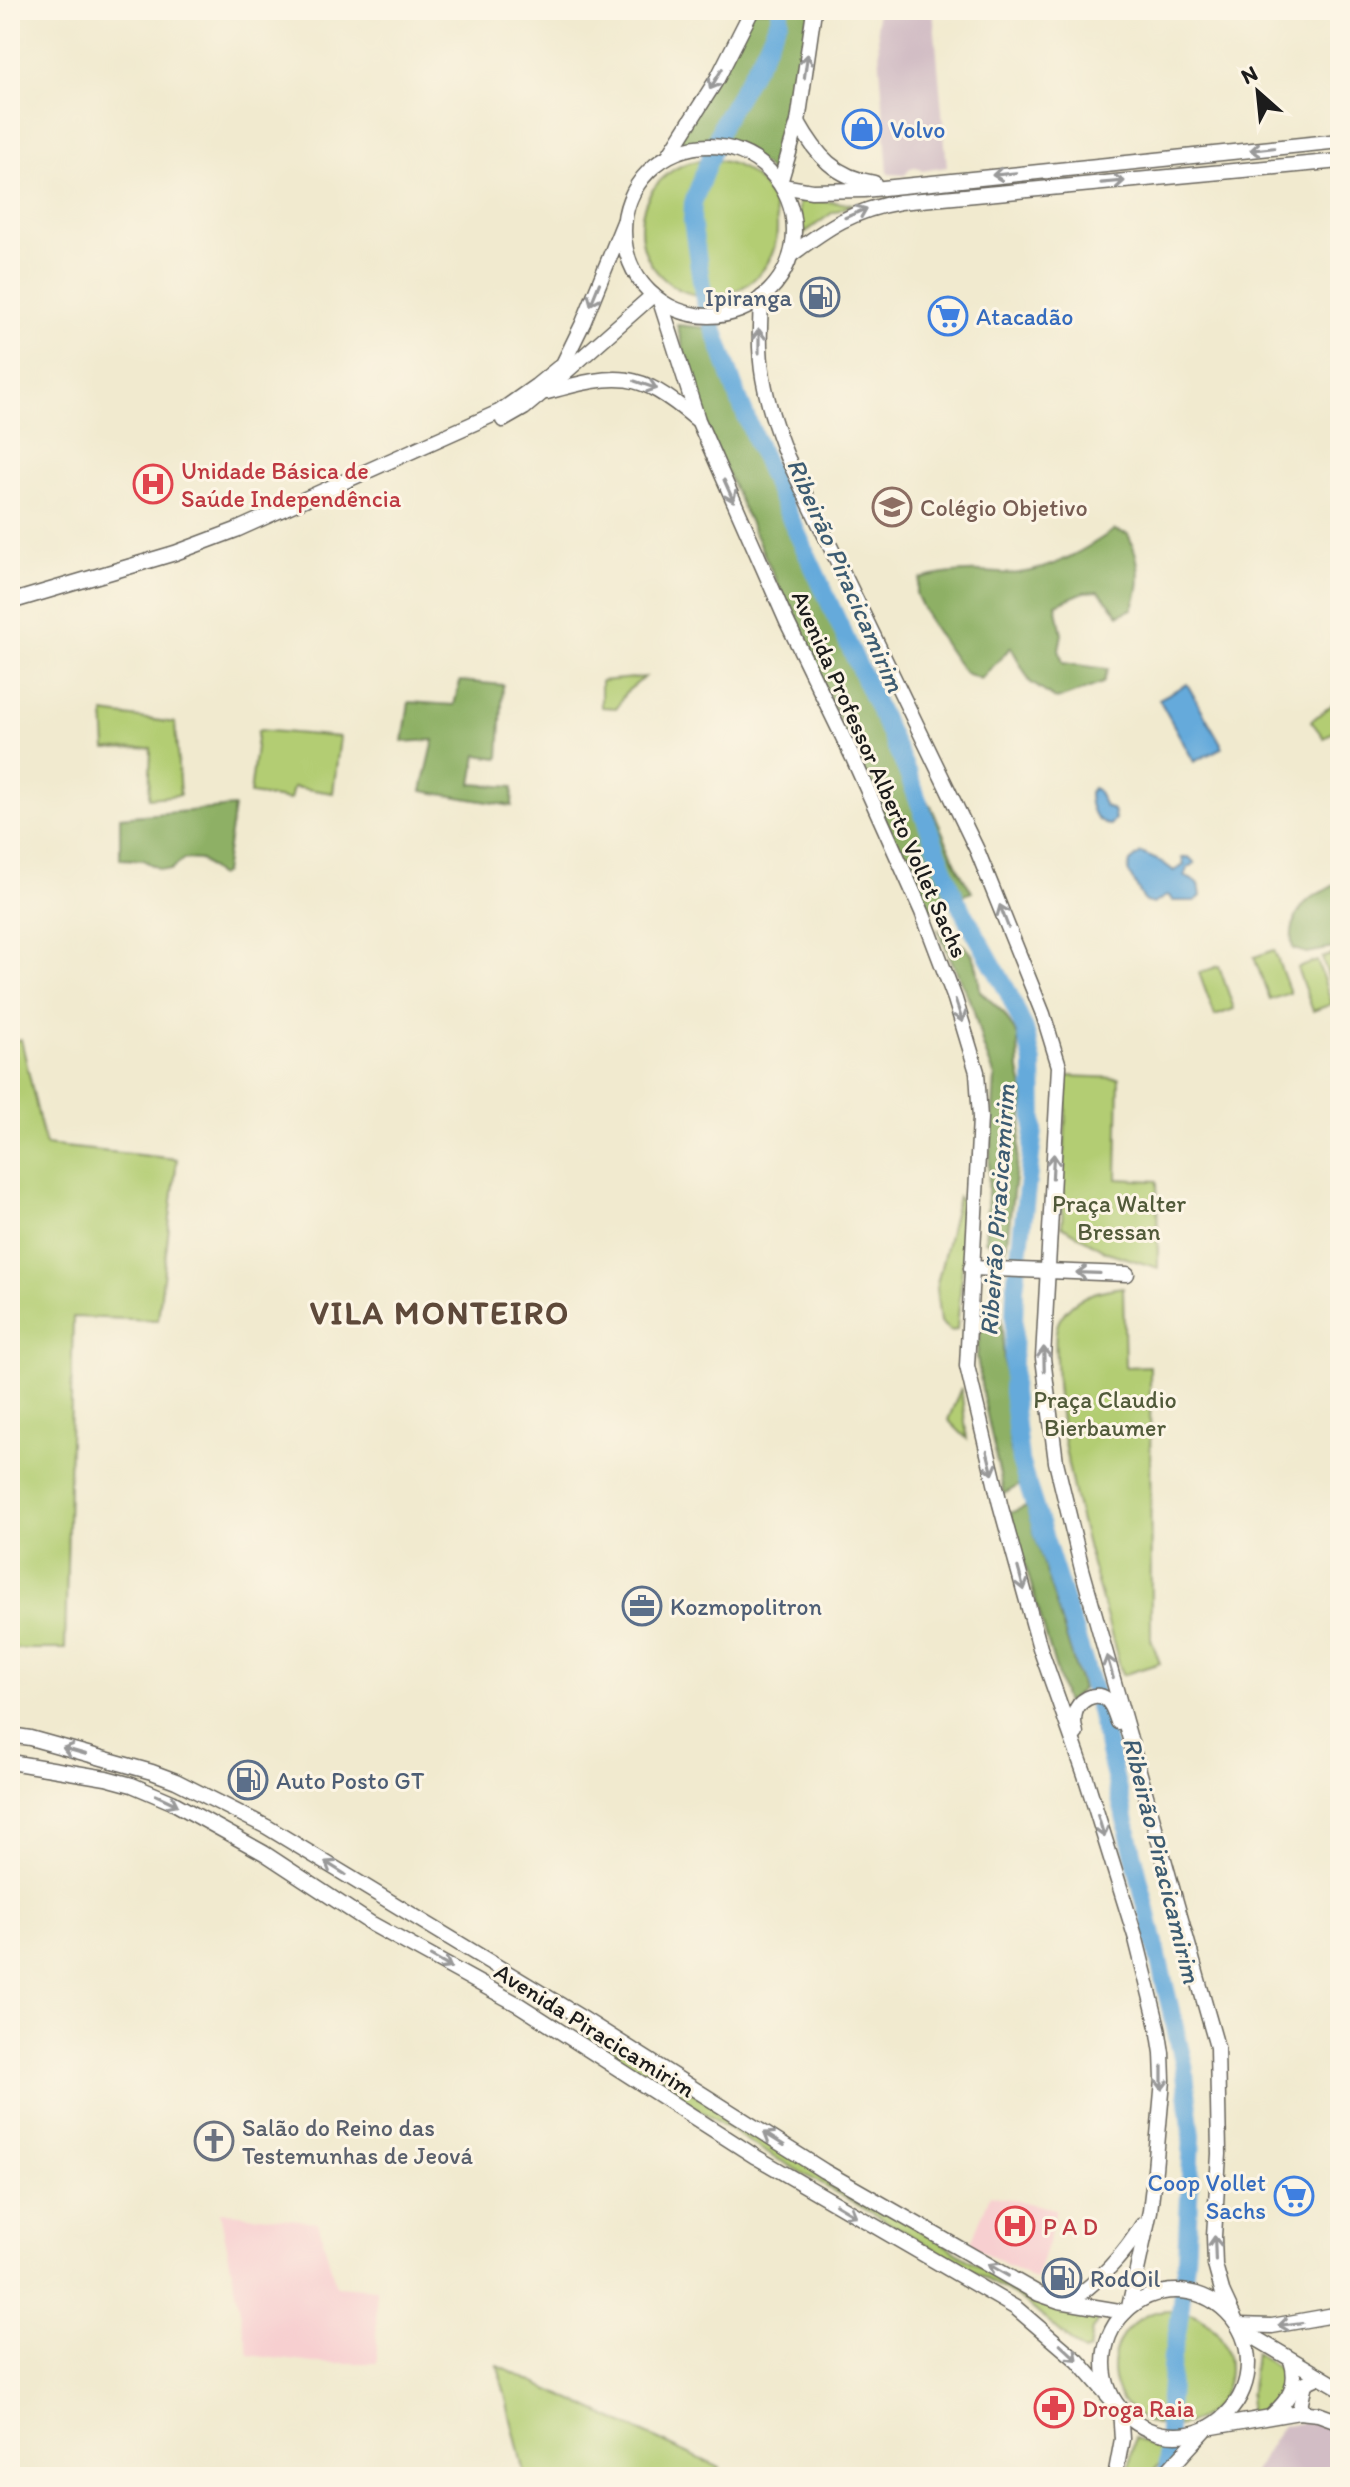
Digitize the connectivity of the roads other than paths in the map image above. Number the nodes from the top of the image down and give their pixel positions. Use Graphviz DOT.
graph roads {
  1 [pos="752,10"];
  2 [pos="814,10"];
  3 [pos="798,122"];
  4 [pos="1340,141"];
  5 [pos="668,156"];
  6 [pos="1340,161"];
  7 [pos="781,184"];
  8 [pos="890,185"];
  9 [pos="624,222"];
  10 [pos="791,255"];
  11 [pos="762,297"];
  12 [pos="656,298"];
  13 [pos="542,393"];
  14 [pos="698,420"];
  15 [pos="10,602"];
  16 [pos="10,611"];
  17 [pos="971,1268"];
  18 [pos="1049,1272"];
  19 [pos="1127,1274"];
  20 [pos="10,1735"];
  21 [pos="10,1762"];
  22 [pos="120,1764"];
  23 [pos="1140,1769"];
  24 [pos="49,1770"];
  25 [pos="152,1772"];
  26 [pos="1085,1775"];
  27 [pos="132,1785"];
  28 [pos="401,1909"];
  29 [pos="372,1924"];
  30 [pos="582,2018"];
  31 [pos="569,2036"];
  32 [pos="1150,2211"];
  33 [pos="955,2245"];
  34 [pos="918,2253"];
  35 [pos="1069,2302"];
  36 [pos="1127,2310"];
  37 [pos="1340,2314"];
  38 [pos="1238,2325"];
  39 [pos="1291,2360"];
  40 [pos="1320,2376"];
  41 [pos="1340,2388"];
  42 [pos="1119,2408"];
  43 [pos="1299,2412"];
  44 [pos="1267,2419"];
  45 [pos="1340,2422"];
  46 [pos="1207,2428"];
  47 [pos="1115,2477"];
  48 [pos="1162,2477"];
  1 -- 5 [label="main road, one-way"];
  3 -- 2 [label="main road, one-way"];
  3 -- 7 [label="main road"];
  3 -- 8 [label="main road"];
  4 -- 8 [label="main road, one-way"];
  5 -- 7 [label="main road"];
  5 -- 9 [label="main road"];
  10 -- 6 [label="main road, one-way"];
  7 -- 8 [label="main road"];
  7 -- 10 [label="main road"];
  9 -- 12 [label="main road"];
  9 -- 15 [label="main road, one-way"];
  10 -- 11 [label="main road"];
  11 -- 12 [label="main road"];
  18 -- 11 [label="main road, Avenida Professor Alberto Vollet Sachs, one-way"];
  12 -- 13 [label="main road"];
  12 -- 14 [label="main road, Avenida Professor Alberto Vollet Sachs"];
  13 -- 14 [label="main road, one-way"];
  13 -- 16 [label="main road"];
  14 -- 17 [label="main road, Avenida Professor Alberto Vollet Sachs, one-way"];
  17 -- 18 [label="main road"];
  17 -- 26 [label="main road, Avenida Professor Alberto Vollet Sachs, one-way"];
  19 -- 18 [label="main road, one-way"];
  23 -- 18 [label="main road, Avenida Professor Alberto Vollet Sachs, one-way"];
  22 -- 20 [label="main road, Avenida Piracicamirim, one-way"];
  21 -- 24 [label="main road, Avenida Piracicamirim"];
  22 -- 24 [label="main road"];
  22 -- 25 [label="main road, Avenida Piracicamirim"];
  23 -- 26 [label="main road"];
  38 -- 23 [label="main road, Avenida Professor Alberto Vollet Sachs, one-way"];
  24 -- 27 [label="main road, Avenida Piracicamirim"];
  25 -- 27 [label="main road"];
  28 -- 25 [label="main road, Avenida Piracicamirim, one-way"];
  26 -- 32 [label="main road, Avenida Professor Alberto Vollet Sachs, one-way"];
  27 -- 29 [label="main road, Avenida Piracicamirim, one-way"];
  28 -- 29 [label="main road"];
  28 -- 30 [label="main road, Avenida Piracicamirim"];
  29 -- 31 [label="main road, Avenida Piracicamirim, one-way"];
  30 -- 31 [label="main road"];
  33 -- 30 [label="main road, Avenida Piracicamirim, one-way"];
  31 -- 34 [label="main road, Avenida Piracicamirim, one-way"];
  32 -- 35 [label="main road"];
  32 -- 36 [label="main road, Avenida Professor Alberto Vollet Sachs"];
  33 -- 34 [label="main road"];
  35 -- 33 [label="main road, Avenida Piracicamirim, one-way"];
  34 -- 42 [label="main road, Avenida Piracicamirim, one-way"];
  35 -- 36 [label="main road, Avenida Piracicamirim"];
  36 -- 38 [label="main road"];
  36 -- 42 [label="main road"];
  37 -- 38 [label="main road, one-way"];
  38 -- 39 [label="main road"];
  38 -- 46 [label="main road"];
  39 -- 40 [label="main road"];
  39 -- 44 [label="main road"];
  40 -- 41 [label="main road"];
  40 -- 43 [label="main road"];
  42 -- 46 [label="main road"];
  42 -- 47 [label="main road"];
  43 -- 44 [label="main road"];
  43 -- 45 [label="main road"];
  44 -- 46 [label="main road"];
  46 -- 48 [label="main road"];
}
